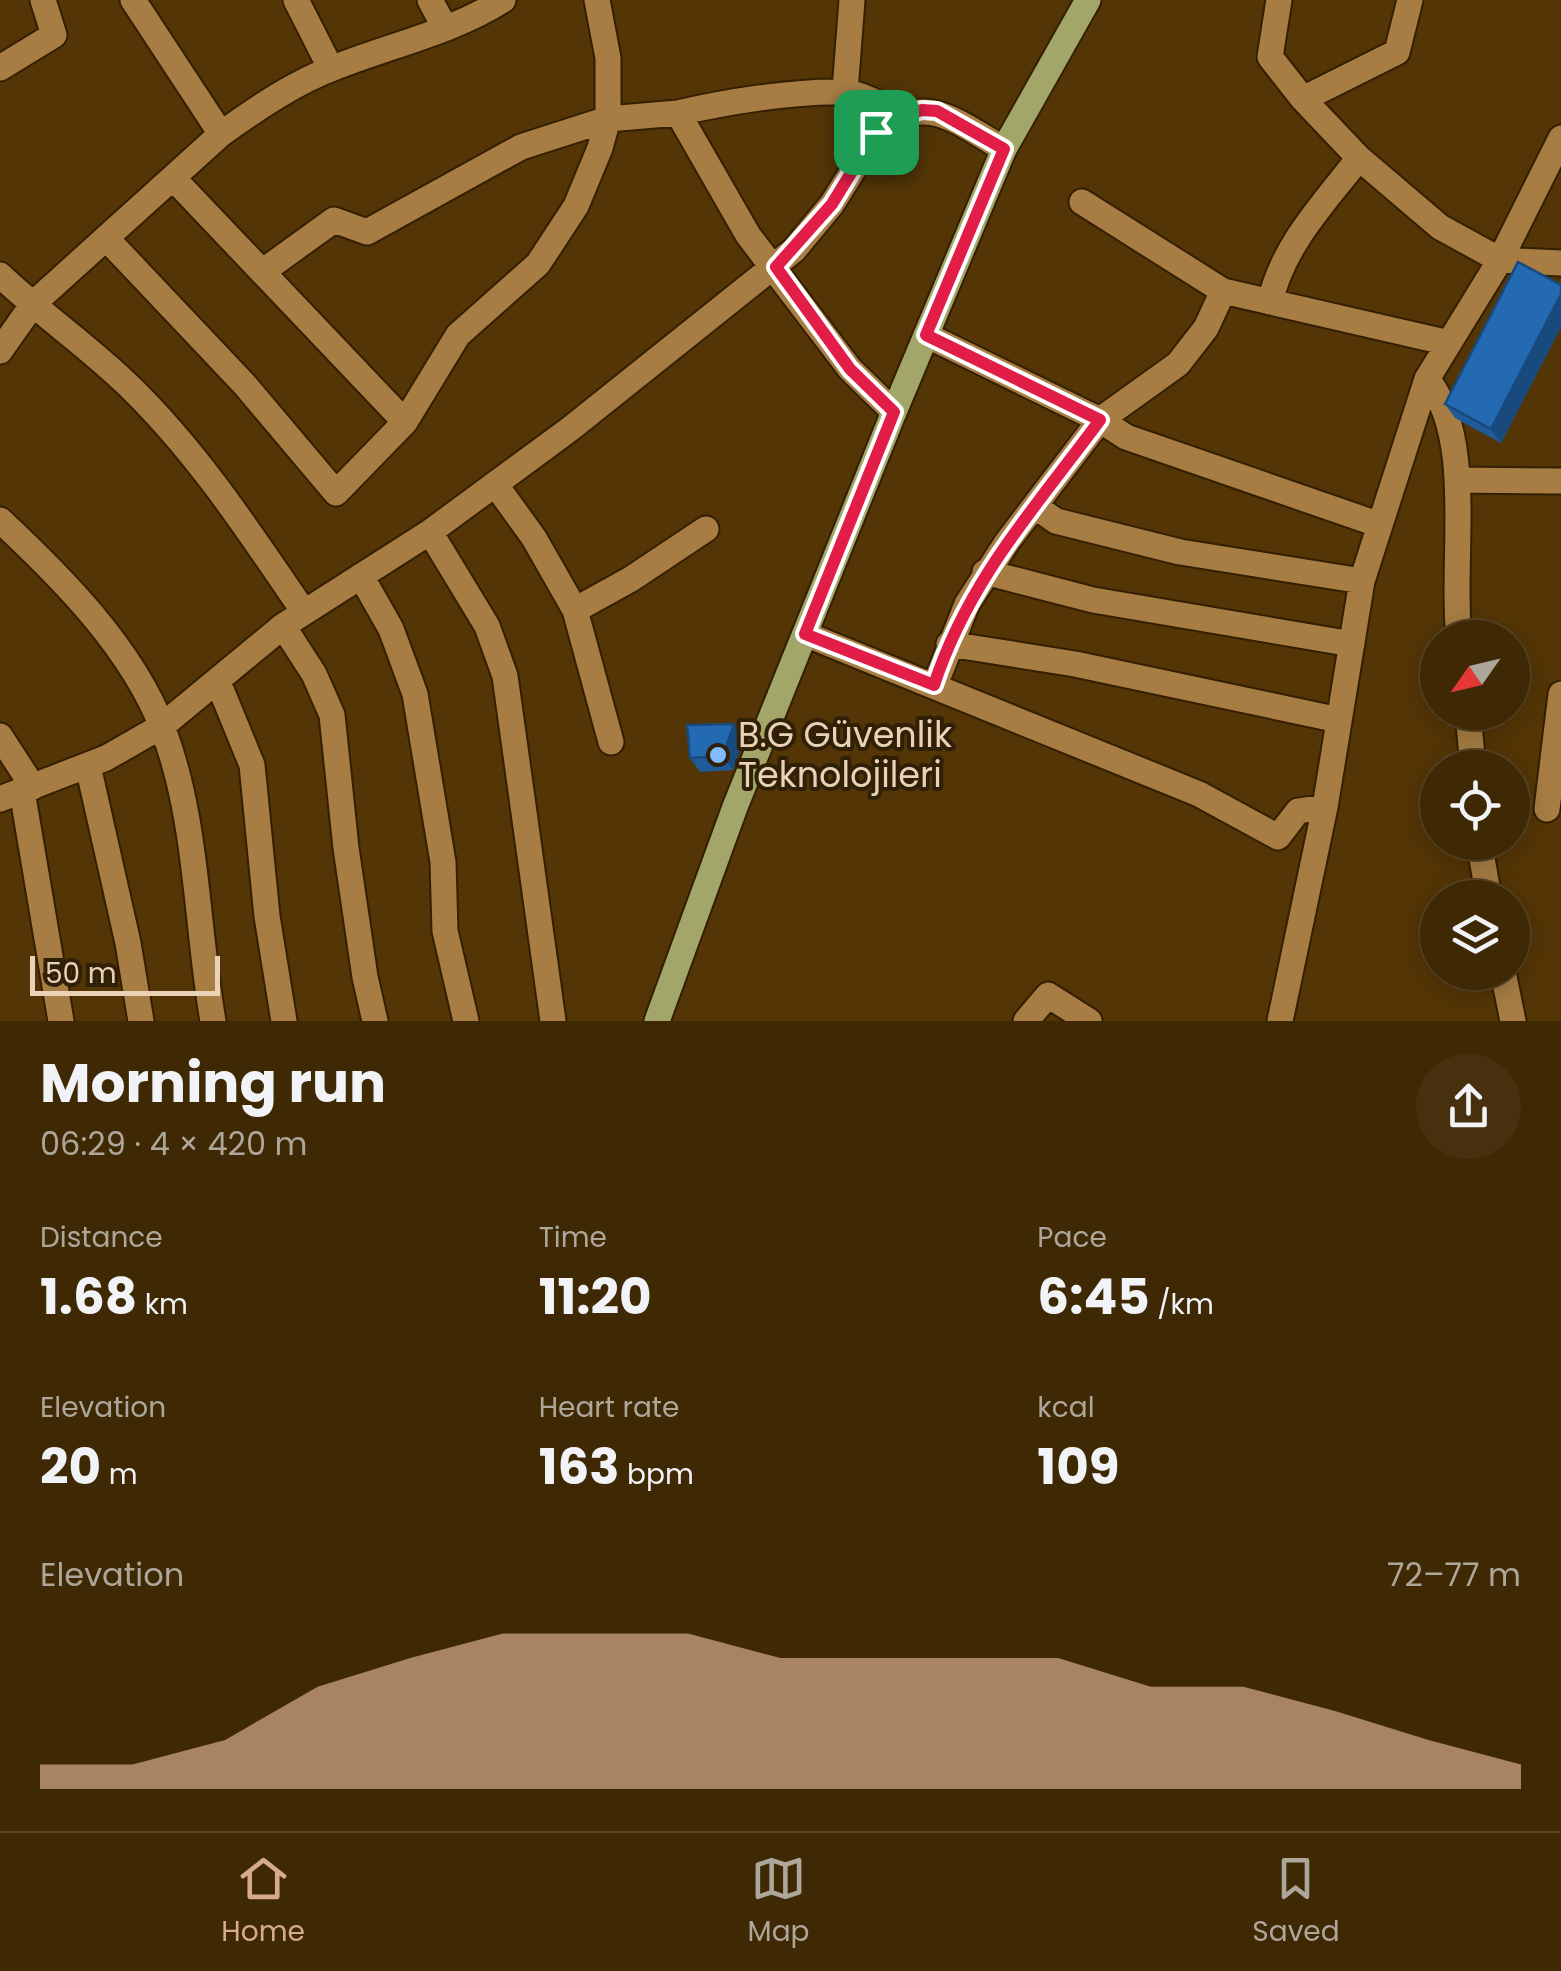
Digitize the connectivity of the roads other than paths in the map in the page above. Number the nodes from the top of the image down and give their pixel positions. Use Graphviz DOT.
graph roads {
  1 [pos="44,0"];
  2 [pos="133,0"];
  3 [pos="296,0"];
  4 [pos="430,0"];
  5 [pos="503,0"];
  6 [pos="598,0"];
  7 [pos="852,0"];
  8 [pos="1088,0"];
  9 [pos="1279,0"];
  10 [pos="1410,0"];
  11 [pos="445,28"];
  12 [pos="0,68"];
  13 [pos="331,68"];
  14 [pos="845,91"];
  15 [pos="1303,99"];
  16 [pos="678,112"];
  17 [pos="896,118"];
  18 [pos="608,119"];
  19 [pos="222,134"];
  20 [pos="1561,138"];
  21 [pos="1004,149"];
  22 [pos="1359,158"];
  23 [pos="173,178"];
  24 [pos="1082,202"];
  25 [pos="106,238"];
  26 [pos="1500,260"];
  27 [pos="1561,263"];
  28 [pos="776,267"];
  29 [pos="262,272"];
  30 [pos="0,275"];
  31 [pos="1223,290"];
  32 [pos="1270,302"];
  33 [pos="33,304"];
  34 [pos="926,335"];
  35 [pos="1449,343"];
  36 [pos="0,351"];
  37 [pos="1428,379"];
  38 [pos="894,412"];
  39 [pos="1100,420"];
  40 [pos="405,422"];
  41 [pos="1457,480"];
  42 [pos="1561,481"];
  43 [pos="495,484"];
  44 [pos="1036,507"];
  45 [pos="0,520"];
  46 [pos="1380,525"];
  47 [pos="706,530"];
  48 [pos="430,532"];
  49 [pos="986,572"];
  50 [pos="361,576"];
  51 [pos="1362,580"];
  52 [pos="575,610"];
  53 [pos="293,619"];
  54 [pos="1459,620"];
  55 [pos="805,634"];
  56 [pos="949,644"];
  57 [pos="1352,644"];
  58 [pos="218,682"];
  59 [pos="934,685"];
  60 [pos="1561,694"];
  61 [pos="1339,720"];
  62 [pos="162,726"];
  63 [pos="0,736"];
  64 [pos="610,742"];
  65 [pos="88,766"];
  66 [pos="18,792"];
  67 [pos="1324,807"];
  68 [pos="1547,809"];
  69 [pos="1507,990"];
  70 [pos="654,1020"];
  71 [pos="61,1021"];
  72 [pos="141,1021"];
  73 [pos="213,1021"];
  74 [pos="284,1021"];
  75 [pos="375,1021"];
  76 [pos="466,1021"];
  77 [pos="554,1021"];
  78 [pos="1026,1021"];
  79 [pos="1089,1021"];
  80 [pos="1280,1021"];
  81 [pos="1513,1021"];
  1 -- 12 [label="street"];
  2 -- 19 [label="street"];
  3 -- 13 [label="street"];
  4 -- 11 [label="street"];
  5 -- 11 [label="street"];
  6 -- 18 [label="street"];
  7 -- 14 [label="street"];
  8 -- 21 [label="main road"];
  9 -- 15 [label="street"];
  10 -- 15 [label="street"];
  11 -- 13 [label="street"];
  13 -- 19 [label="street"];
  14 -- 16 [label="street"];
  14 -- 17 [label="street"];
  15 -- 22 [label="street"];
  16 -- 18 [label="street"];
  16 -- 28 [label="street"];
  17 -- 21 [label="street"];
  17 -- 28 [label="street"];
  18 -- 29 [label="street"];
  18 -- 40 [label="street"];
  19 -- 23 [label="street"];
  20 -- 26 [label="street"];
  21 -- 34 [label="main road"];
  22 -- 26 [label="street"];
  22 -- 32 [label="street"];
  23 -- 25 [label="street"];
  23 -- 29 [label="street"];
  24 -- 31 [label="street"];
  25 -- 33 [label="street"];
  25 -- 40 [label="street"];
  26 -- 27 [label="street"];
  26 -- 35 [label="street"];
  28 -- 38 [label="street"];
  28 -- 43 [label="street"];
  29 -- 40 [label="street"];
  30 -- 33 [label="street"];
  31 -- 32 [label="street"];
  31 -- 39 [label="street"];
  32 -- 35 [label="street"];
  33 -- 36 [label="street"];
  33 -- 53 [label="street"];
  34 -- 38 [label="main road"];
  34 -- 39 [label="street"];
  35 -- 37 [label="street"];
  37 -- 41 [label="street"];
  37 -- 46 [label="street"];
  38 -- 55 [label="main road"];
  39 -- 44 [label="street"];
  39 -- 46 [label="street"];
  41 -- 42 [label="street"];
  41 -- 54 [label="street"];
  43 -- 48 [label="street"];
  43 -- 52 [label="street"];
  44 -- 49 [label="street"];
  44 -- 51 [label="street"];
  45 -- 62 [label="street"];
  46 -- 51 [label="street"];
  47 -- 52 [label="street"];
  48 -- 50 [label="street"];
  48 -- 77 [label="street"];
  49 -- 56 [label="street"];
  49 -- 57 [label="street"];
  50 -- 53 [label="street"];
  50 -- 76 [label="street"];
  51 -- 57 [label="street"];
  52 -- 64 [label="street"];
  53 -- 58 [label="street"];
  53 -- 75 [label="street"];
  55 -- 59 [label="street"];
  55 -- 70 [label="main road"];
  56 -- 59 [label="street"];
  56 -- 61 [label="street"];
  57 -- 61 [label="street"];
  58 -- 62 [label="street"];
  58 -- 74 [label="street"];
  59 -- 67 [label="street"];
  60 -- 68 [label="street"];
  61 -- 67 [label="street"];
  62 -- 65 [label="street"];
  62 -- 73 [label="street"];
  63 -- 66 [label="street"];
  65 -- 66 [label="street"];
  65 -- 72 [label="street"];
  66 -- 71 [label="street"];
  67 -- 80 [label="street"];
  69 -- 81 [label="street"];
  78 -- 79 [label="street"];
}
